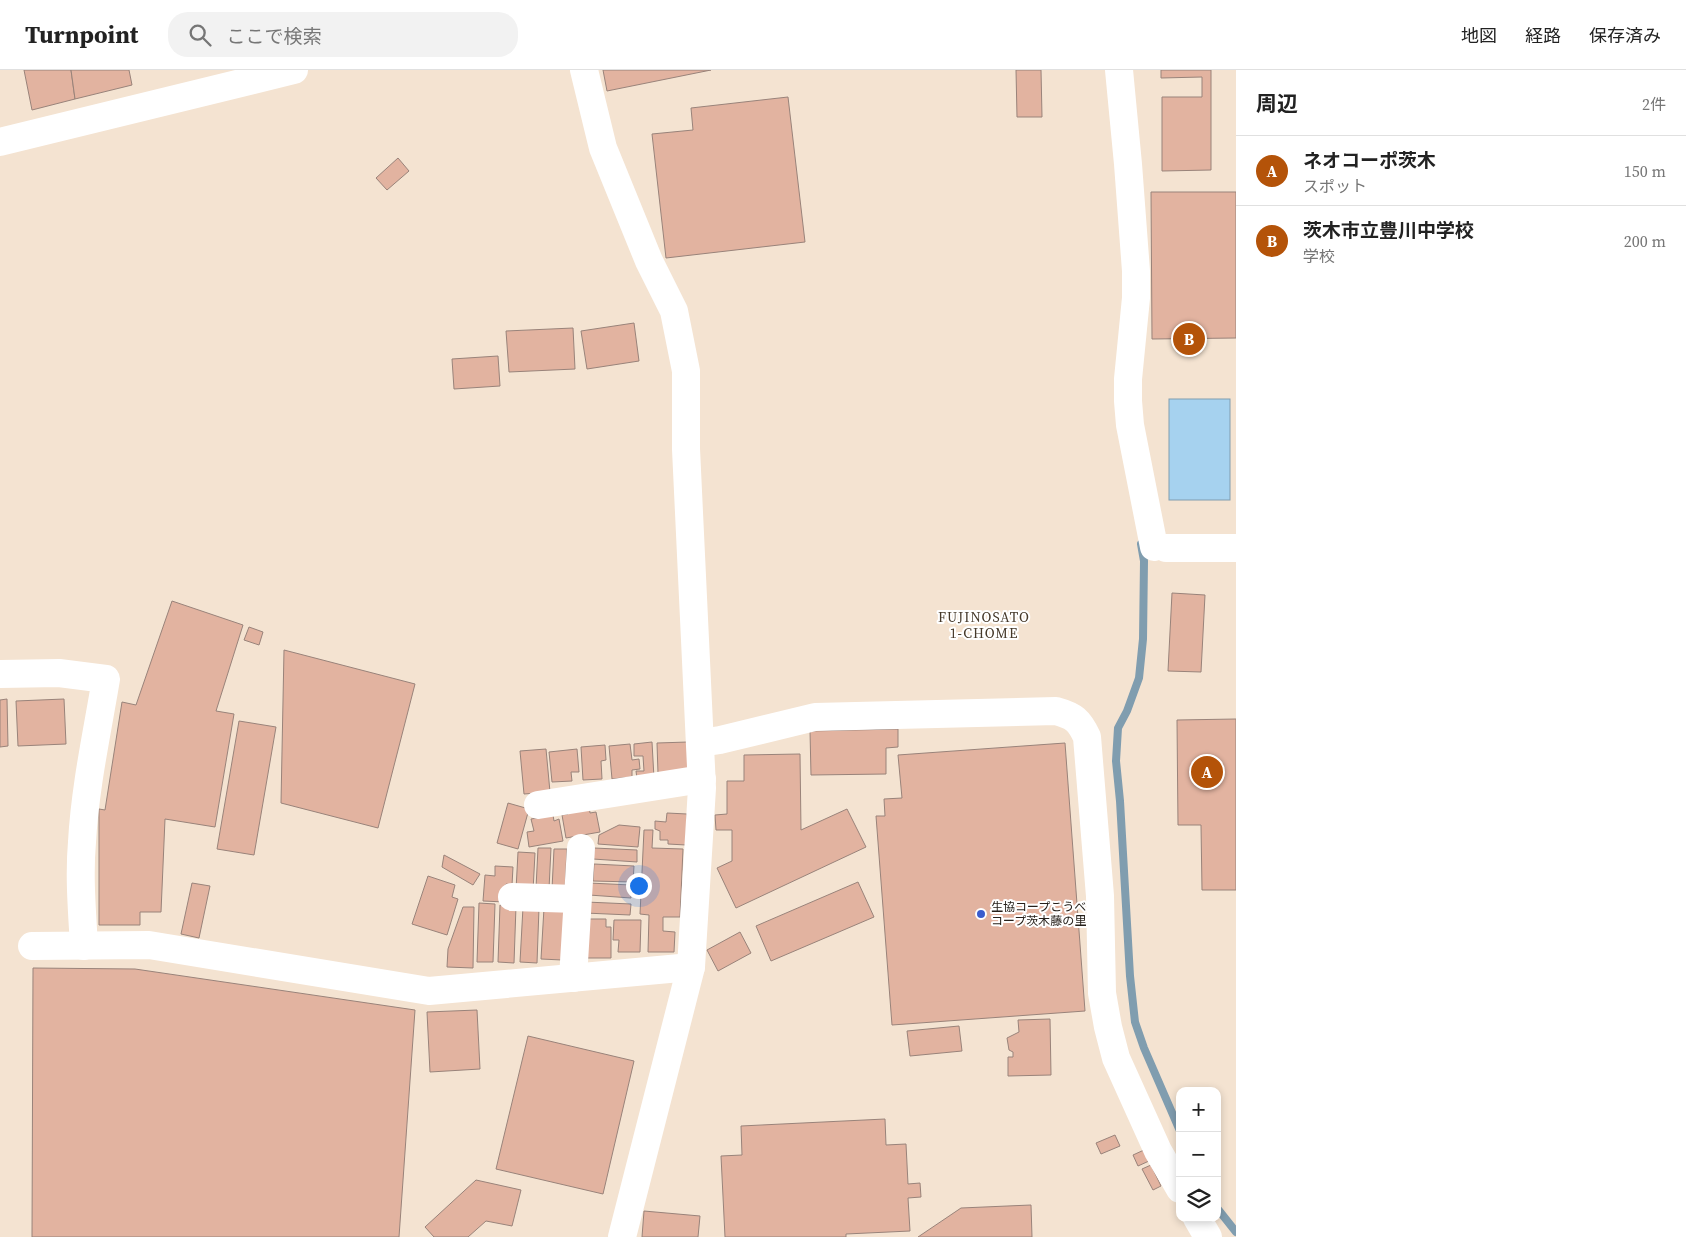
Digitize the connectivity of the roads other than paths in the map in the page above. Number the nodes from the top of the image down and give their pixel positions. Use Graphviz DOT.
graph roads {
  1 [pos="294,70"];
  2 [pos="584,70"];
  3 [pos="1119,70"];
  4 [pos="0,142"];
  5 [pos="1236,548"];
  6 [pos="0,674"];
  7 [pos="700,743"];
  8 [pos="702,779"];
  9 [pos="538,805"];
  10 [pos="581,848"];
  11 [pos="512,897"];
  12 [pos="577,899"];
  13 [pos="32,946"];
  14 [pos="84,946"];
  15 [pos="691,967"];
  16 [pos="573,978"];
  17 [pos="1176,1182"];
  18 [pos="1199,1222"];
  19 [pos="622,1237"];
  20 [pos="1208,1237"];
  1 -- 4 [label="street"];
  2 -- 7 [label="street"];
  3 -- 5 [label="street"];
  6 -- 14 [label="street"];
  7 -- 8 [label="street"];
  7 -- 17 [label="street"];
  8 -- 9 [label="street"];
  8 -- 15 [label="street"];
  10 -- 12 [label="street"];
  11 -- 12 [label="street"];
  12 -- 16 [label="street"];
  13 -- 14 [label="street"];
  14 -- 16 [label="street"];
  15 -- 16 [label="street"];
  15 -- 19 [label="street"];
  18 -- 20 [label="street"];
}
